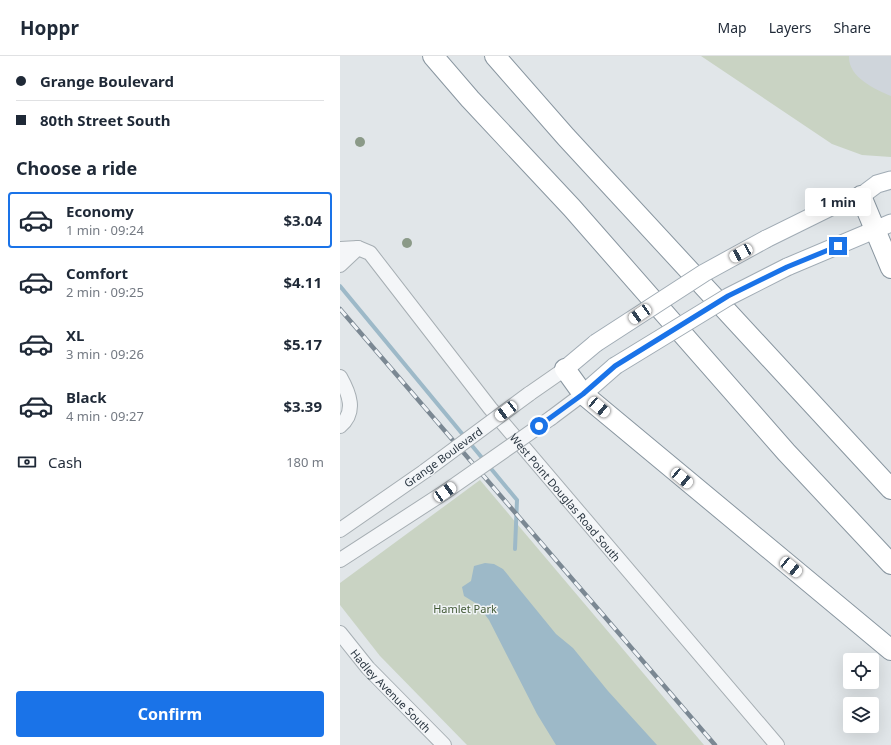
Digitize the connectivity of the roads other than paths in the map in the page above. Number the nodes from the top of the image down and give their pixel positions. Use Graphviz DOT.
graph roads {
  1 [pos="433,56"];
  2 [pos="495,56"];
  3 [pos="891,180"];
  4 [pos="861,196"];
  5 [pos="884,226"];
  6 [pos="358,248"];
  7 [pos="340,249"];
  8 [pos="340,265"];
  9 [pos="891,268"];
  10 [pos="565,369"];
  11 [pos="340,377"];
  12 [pos="583,394"];
  13 [pos="340,426"];
  14 [pos="891,489"];
  15 [pos="340,530"];
  16 [pos="340,560"];
  17 [pos="891,564"];
  18 [pos="340,634"];
  19 [pos="891,650"];
  20 [pos="444,745"];
  21 [pos="777,745"];
  1 -- 17 [label="highway"];
  2 -- 14 [label="highway"];
  3 -- 4 [label="main road"];
  4 -- 5 [label="highway"];
  4 -- 10 [label="main road, bridge"];
  5 -- 9 [label="highway"];
  5 -- 12 [label="main road, bridge"];
  6 -- 7 [label="street"];
  6 -- 8 [label="street"];
  6 -- 21 [label="street, West Point Douglas Road South"];
  10 -- 12 [label="highway"];
  10 -- 15 [label="street, Grange Boulevard, bridge"];
  11 -- 13 [label="street"];
  12 -- 16 [label="street, bridge"];
  12 -- 19 [label="highway"];
  18 -- 20 [label="street, Hadley Avenue South"];
}
